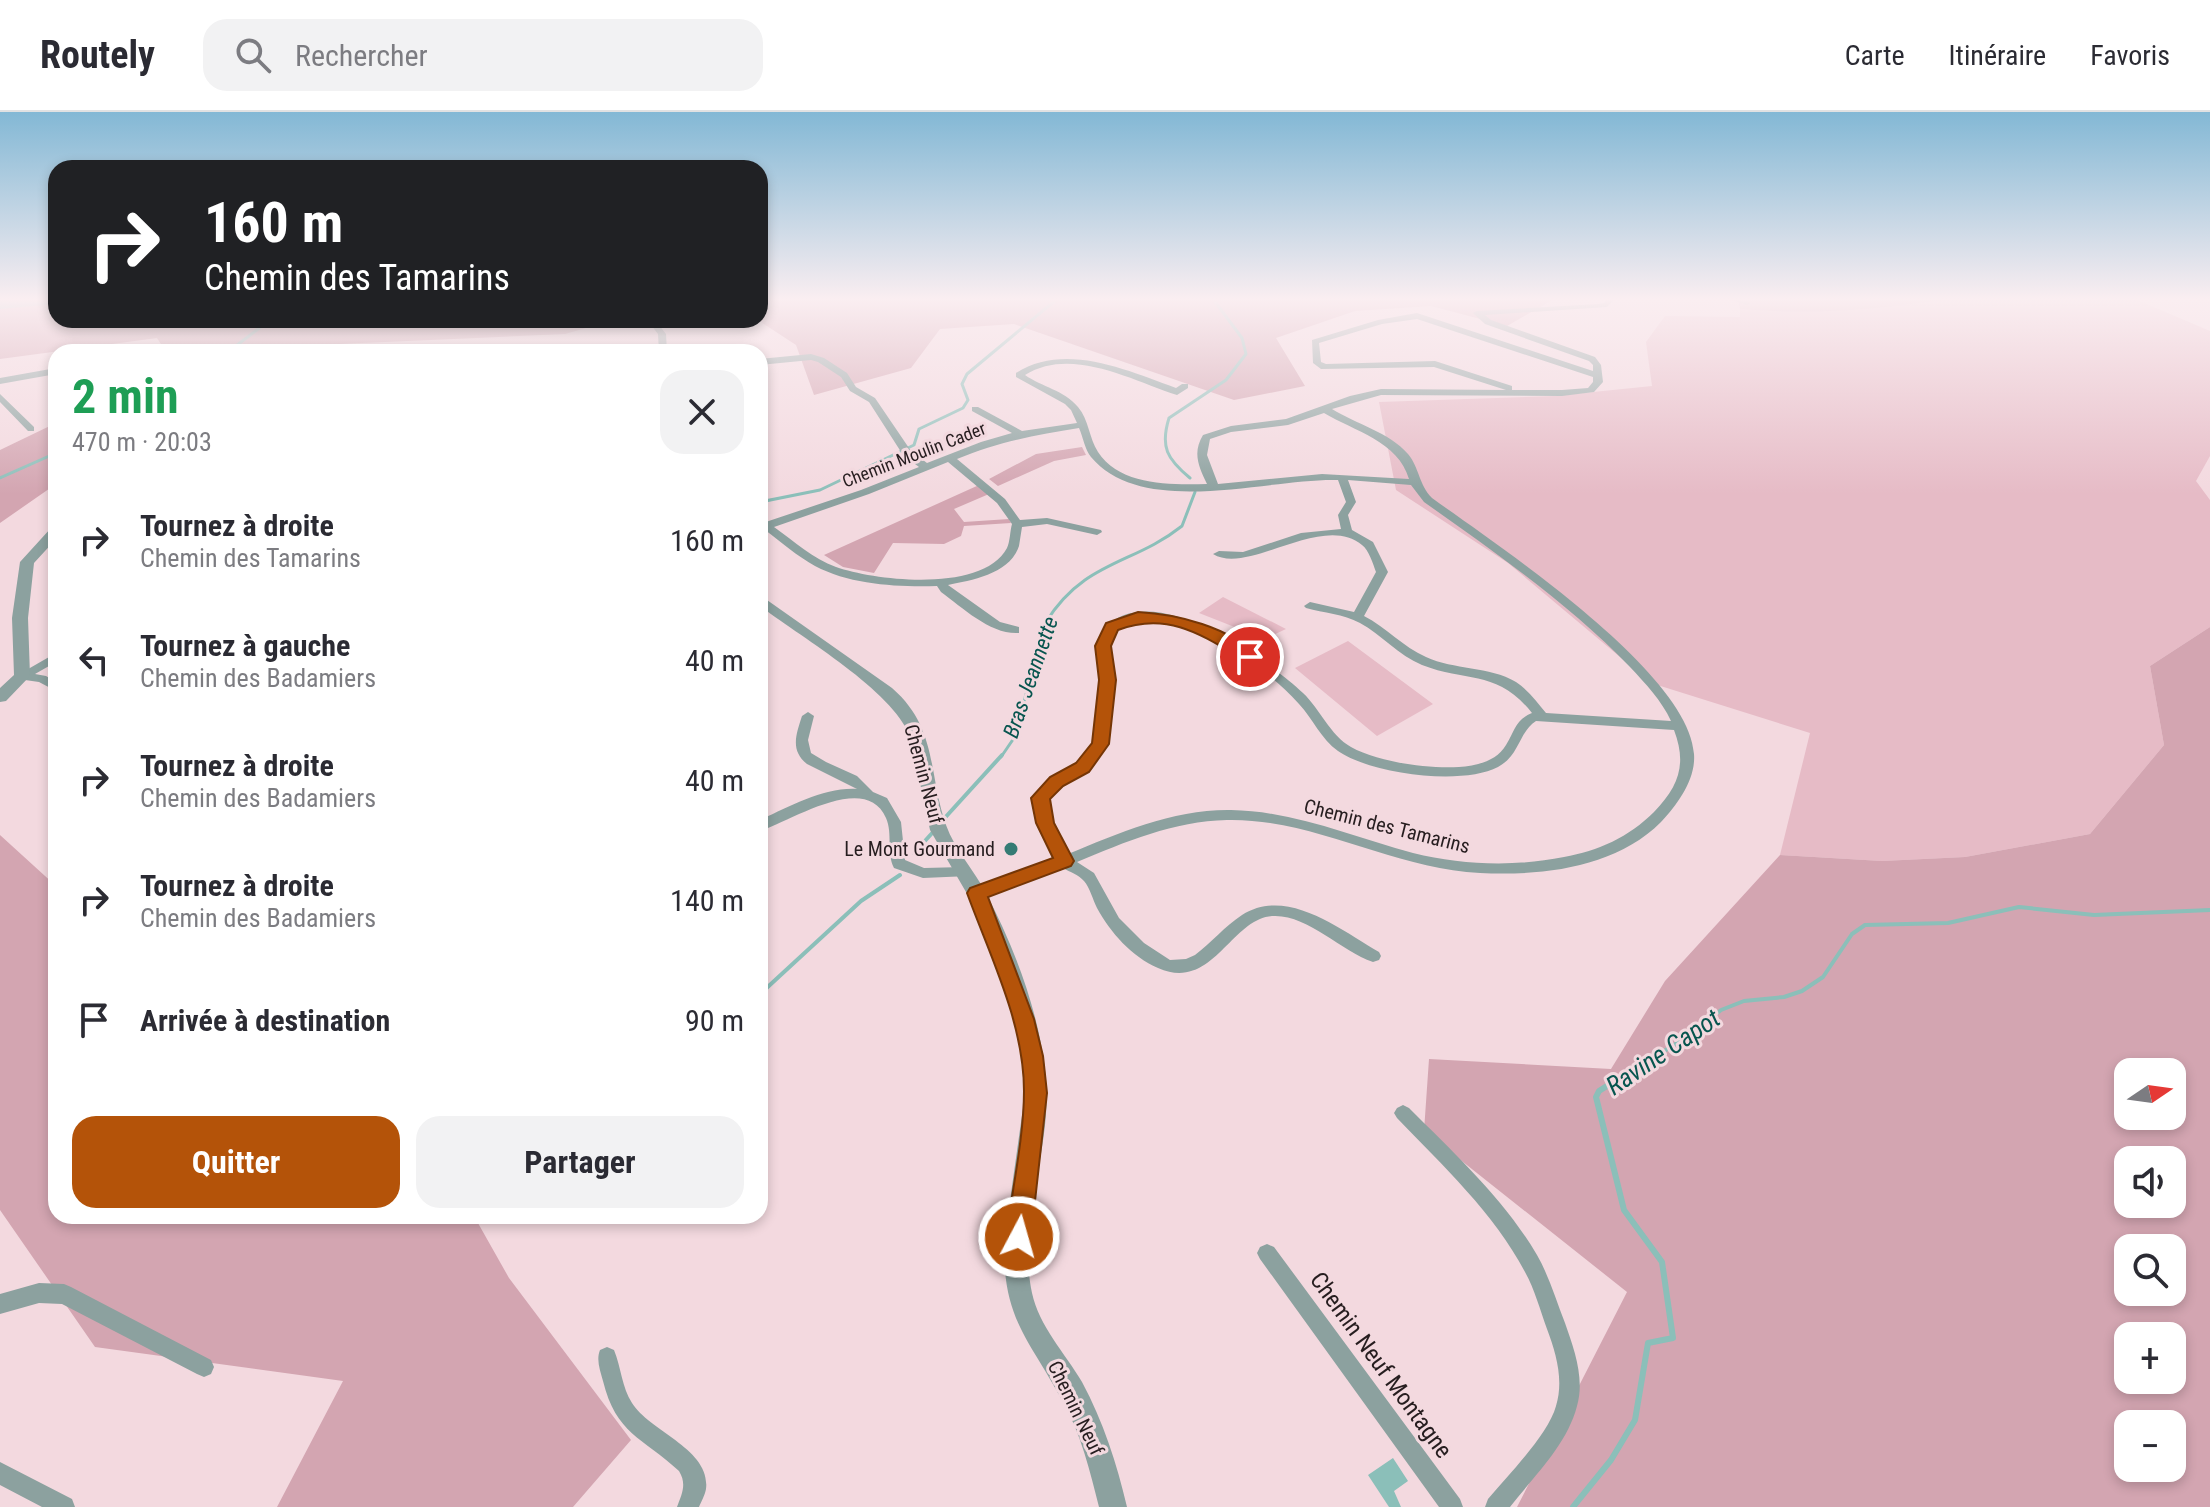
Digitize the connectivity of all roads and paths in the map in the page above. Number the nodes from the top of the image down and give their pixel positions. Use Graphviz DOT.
graph roads {
  1 [pos="827,364"];
  2 [pos="1052,364"];
  3 [pos="1095,364"];
  4 [pos="1319,364"];
  5 [pos="1431,364"];
  6 [pos="1435,364"];
  7 [pos="1562,364"];
  8 [pos="1596,364"];
  9 [pos="48,372"];
  10 [pos="1598,376"];
  11 [pos="0,381"];
  12 [pos="1185,386"];
  13 [pos="1520,393"];
  14 [pos="0,397"];
  15 [pos="975,409"];
  16 [pos="1326,410"];
  17 [pos="1083,425"];
  18 [pos="31,429"];
  19 [pos="1020,434"];
  20 [pos="951,459"];
  21 [pos="927,468"];
  22 [pos="1342,477"];
  23 [pos="1413,482"];
  24 [pos="1213,485"];
  25 [pos="1017,524"];
  26 [pos="768,525"];
  27 [pos="768,530"];
  28 [pos="1097,532"];
  29 [pos="1347,532"];
  30 [pos="48,540"];
  31 [pos="1219,554"];
  32 [pos="941,583"];
  33 [pos="768,605"];
  34 [pos="1310,606"];
  35 [pos="1357,617"];
  36 [pos="1015,630"];
  37 [pos="48,661"];
  38 [pos="48,672"];
  39 [pos="22,676"];
  40 [pos="48,682"];
  41 [pos="0,697"];
  42 [pos="808,716"];
  43 [pos="1541,716"];
  44 [pos="1680,726"];
  45 [pos="868,794"];
  46 [pos="768,823"];
  47 [pos="1064,861"];
  48 [pos="964,872"];
  49 [pos="977,893"];
  50 [pos="1373,956"];
  51 [pos="1403,1113"];
  52 [pos="1267,1253"];
  53 [pos="0,1304"];
  54 [pos="607,1357"];
  55 [pos="204,1367"];
  56 [pos="0,1473"];
  57 [pos="64,1507"];
  58 [pos="688,1507"];
  59 [pos="1113,1507"];
  60 [pos="1452,1507"];
  61 [pos="1496,1507"];
  1 -- 21 [label="street"];
  2 -- 17 [label="street"];
  3 -- 12 [label="street"];
  4 -- 5 [label="street"];
  6 -- 13 [label="street"];
  7 -- 10 [label="street"];
  8 -- 10 [label="street"];
  9 -- 11 [label="street"];
  10 -- 13 [label="street"];
  13 -- 16 [label="street"];
  14 -- 18 [label="street"];
  15 -- 19 [label="street"];
  16 -- 23 [label="street, Chemin des Tamarins"];
  16 -- 24 [label="street"];
  17 -- 19 [label="street, Chemin Moulin Cader"];
  17 -- 24 [label="street"];
  19 -- 20 [label="street, Chemin Moulin Cader"];
  20 -- 21 [label="street, Chemin Moulin Cader"];
  20 -- 25 [label="street"];
  21 -- 26 [label="street, Chemin Moulin Cader"];
  22 -- 23 [label="street"];
  22 -- 24 [label="street"];
  22 -- 29 [label="street"];
  23 -- 44 [label="street, Chemin des Tamarins"];
  25 -- 28 [label="street"];
  25 -- 32 [label="street"];
  27 -- 32 [label="street"];
  29 -- 31 [label="street"];
  29 -- 35 [label="street"];
  30 -- 39 [label="street"];
  32 -- 36 [label="street"];
  33 -- 48 [label="street, Chemin Neuf"];
  34 -- 35 [label="street"];
  35 -- 43 [label="street"];
  37 -- 39 [label="street"];
  38 -- 39 [label="street"];
  39 -- 40 [label="street"];
  39 -- 41 [label="street"];
  42 -- 45 [label="street"];
  43 -- 44 [label="street"];
  43 -- 47 [label="street"];
  44 -- 47 [label="street, Chemin des Tamarins"];
  45 -- 46 [label="street"];
  45 -- 48 [label="street"];
  47 -- 49 [label="street, Chemin des Tamarins"];
  47 -- 50 [label="street"];
  48 -- 49 [label="street, Chemin Neuf"];
  49 -- 59 [label="street, Chemin Neuf"];
  51 -- 61 [label="street"];
  52 -- 60 [label="street, Chemin Neuf Montagne"];
  53 -- 55 [label="street"];
  54 -- 58 [label="street"];
  56 -- 57 [label="street"];
}
